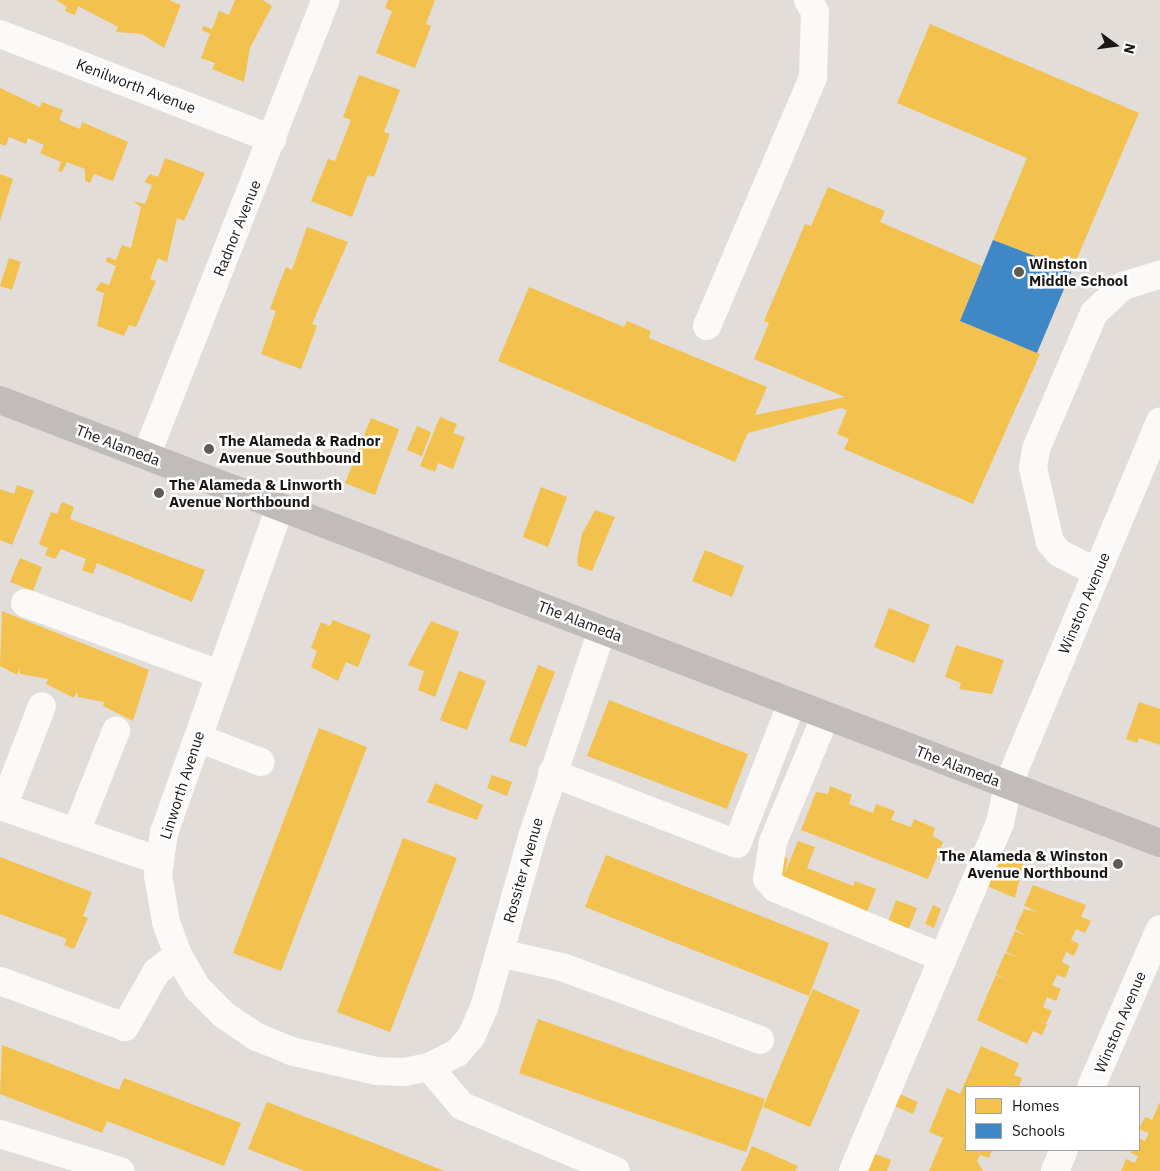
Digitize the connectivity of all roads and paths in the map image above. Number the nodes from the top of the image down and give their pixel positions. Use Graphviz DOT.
graph roads {
  1 [pos="326,0"];
  2 [pos="808,0"];
  3 [pos="0,34"];
  4 [pos="272,139"];
  5 [pos="1160,275"];
  6 [pos="707,326"];
  7 [pos="0,400"];
  8 [pos="1160,422"];
  9 [pos="146,456"];
  10 [pos="280,507"];
  11 [pos="1097,572"];
  12 [pos="25,603"];
  13 [pos="602,630"];
  14 [pos="219,674"];
  15 [pos="792,702"];
  16 [pos="42,706"];
  17 [pos="826,715"];
  18 [pos="116,731"];
  19 [pos="198,738"];
  20 [pos="261,762"];
  21 [pos="552,773"];
  22 [pos="1008,784"];
  23 [pos="2,807"];
  24 [pos="76,832"];
  25 [pos="1160,843"];
  26 [pos="160,861"];
  27 [pos="1160,928"];
  28 [pos="500,953"];
  29 [pos="178,955"];
  30 [pos="942,957"];
  31 [pos="0,981"];
  32 [pos="760,1040"];
  33 [pos="417,1070"];
  34 [pos="1091,1086"];
  35 [pos="0,1134"];
  36 [pos="1064,1151"];
  37 [pos="120,1171"];
  38 [pos="616,1171"];
  39 [pos="853,1171"];
  40 [pos="1055,1171"];
  1 -- 4 [label="street, Radnor Avenue"];
  2 -- 6 [label="street"];
  3 -- 4 [label="street, Kenilworth Avenue"];
  4 -- 9 [label="street, Radnor Avenue"];
  5 -- 11 [label="street"];
  7 -- 9 [label="main road, The Alameda"];
  8 -- 11 [label="street, Winston Avenue"];
  9 -- 10 [label="main road, The Alameda"];
  10 -- 13 [label="main road, The Alameda"];
  10 -- 14 [label="street, Linworth Avenue"];
  11 -- 22 [label="street, Winston Avenue"];
  12 -- 14 [label="street"];
  13 -- 15 [label="main road, The Alameda"];
  13 -- 21 [label="street, Rossiter Avenue"];
  14 -- 19 [label="street, Linworth Avenue"];
  15 -- 17 [label="main road, The Alameda"];
  15 -- 21 [label="street"];
  16 -- 23 [label="street"];
  17 -- 22 [label="main road, The Alameda"];
  17 -- 30 [label="street"];
  18 -- 24 [label="street"];
  19 -- 20 [label="street"];
  19 -- 26 [label="street, Linworth Avenue"];
  21 -- 28 [label="street, Rossiter Avenue"];
  22 -- 25 [label="main road, The Alameda"];
  22 -- 30 [label="street, Winston Avenue"];
  23 -- 24 [label="street"];
  24 -- 26 [label="street"];
  26 -- 29 [label="street, Linworth Avenue"];
  27 -- 34 [label="street, Winston Avenue"];
  28 -- 32 [label="street"];
  28 -- 33 [label="street, Rossiter Avenue"];
  29 -- 31 [label="street"];
  29 -- 33 [label="street, Linworth Avenue"];
  30 -- 39 [label="street, Winston Avenue"];
  33 -- 38 [label="street"];
  35 -- 37 [label="street"];
  36 -- 40 [label="street"];
}
